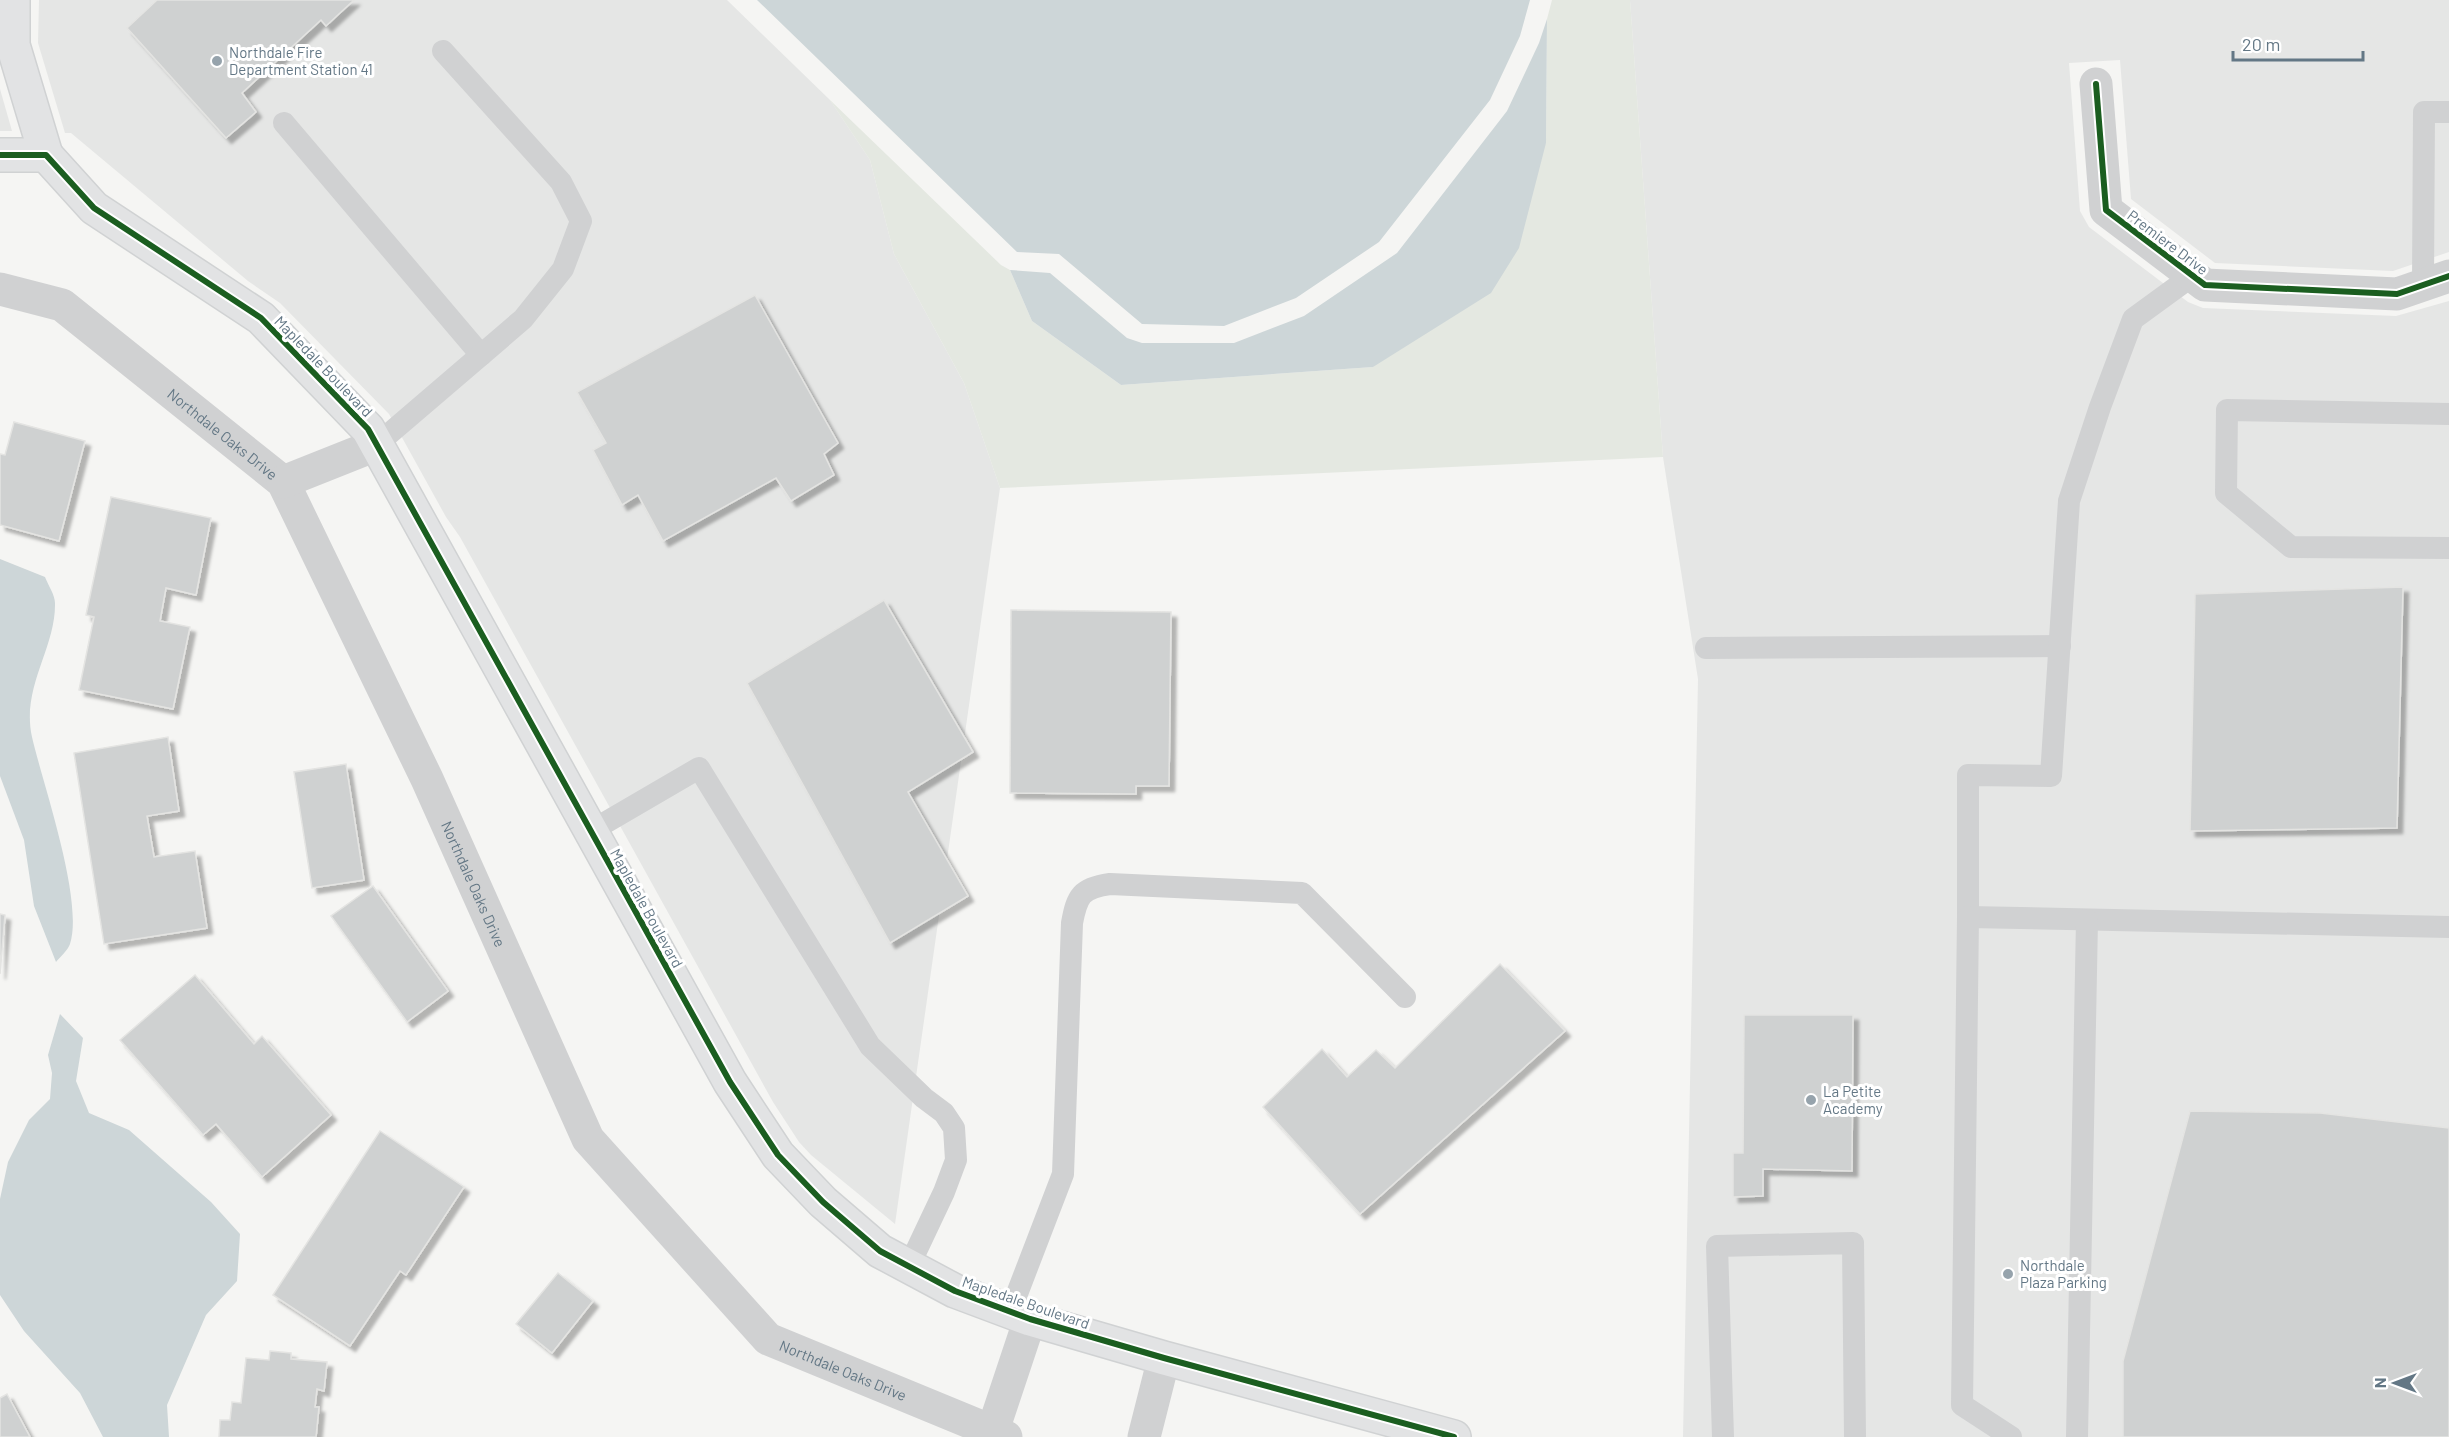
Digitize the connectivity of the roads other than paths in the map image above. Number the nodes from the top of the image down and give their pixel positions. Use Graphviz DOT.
graph roads {
  1 [pos="13,0"];
  2 [pos="443,51"];
  3 [pos="2096,84"];
  4 [pos="2449,112"];
  5 [pos="284,123"];
  6 [pos="0,155"];
  7 [pos="46,155"];
  8 [pos="2192,276"];
  9 [pos="2436,281"];
  10 [pos="0,288"];
  11 [pos="481,355"];
  12 [pos="2449,414"];
  13 [pos="376,445"];
  14 [pos="283,482"];
  15 [pos="2449,548"];
  16 [pos="2060,646"];
  17 [pos="1706,648"];
  18 [pos="591,831"];
  19 [pos="1968,917"];
  20 [pos="2087,920"];
  21 [pos="2449,927"];
  22 [pos="1406,997"];
  23 [pos="909,1266"];
  24 [pos="1020,1316"];
  25 [pos="1164,1358"];
  26 [pos="999,1435"];
  27 [pos="1144,1437"];
  28 [pos="1454,1437"];
  29 [pos="1723,1437"];
  30 [pos="1855,1437"];
  31 [pos="2011,1437"];
  32 [pos="2077,1437"];
  1 -- 7 [label="street, Mapledale Boulevard"];
  2 -- 11 [label="lane"];
  3 -- 8 [label="street, Premiere Drive"];
  4 -- 9 [label="lane"];
  5 -- 11 [label="lane"];
  6 -- 7 [label="street"];
  7 -- 13 [label="street, Mapledale Boulevard"];
  8 -- 9 [label="street, Premiere Drive"];
  8 -- 16 [label="lane"];
  10 -- 14 [label="street, Northdale Oaks Drive"];
  11 -- 13 [label="lane"];
  12 -- 15 [label="lane"];
  13 -- 14 [label="street"];
  13 -- 18 [label="street, Mapledale Boulevard"];
  14 -- 26 [label="street, Northdale Oaks Drive"];
  16 -- 17 [label="lane"];
  16 -- 19 [label="lane"];
  18 -- 23 [label="street, Mapledale Boulevard"];
  18 -- 23 [label="lane"];
  19 -- 20 [label="lane"];
  19 -- 31 [label="lane"];
  20 -- 21 [label="lane"];
  20 -- 32 [label="lane"];
  22 -- 24 [label="lane"];
  23 -- 24 [label="street, Mapledale Boulevard"];
  24 -- 25 [label="street, Mapledale Boulevard"];
  24 -- 26 [label="street, Northdale Oaks Drive"];
  25 -- 27 [label="street"];
  25 -- 28 [label="street, Mapledale Boulevard"];
  29 -- 30 [label="lane"];
}
